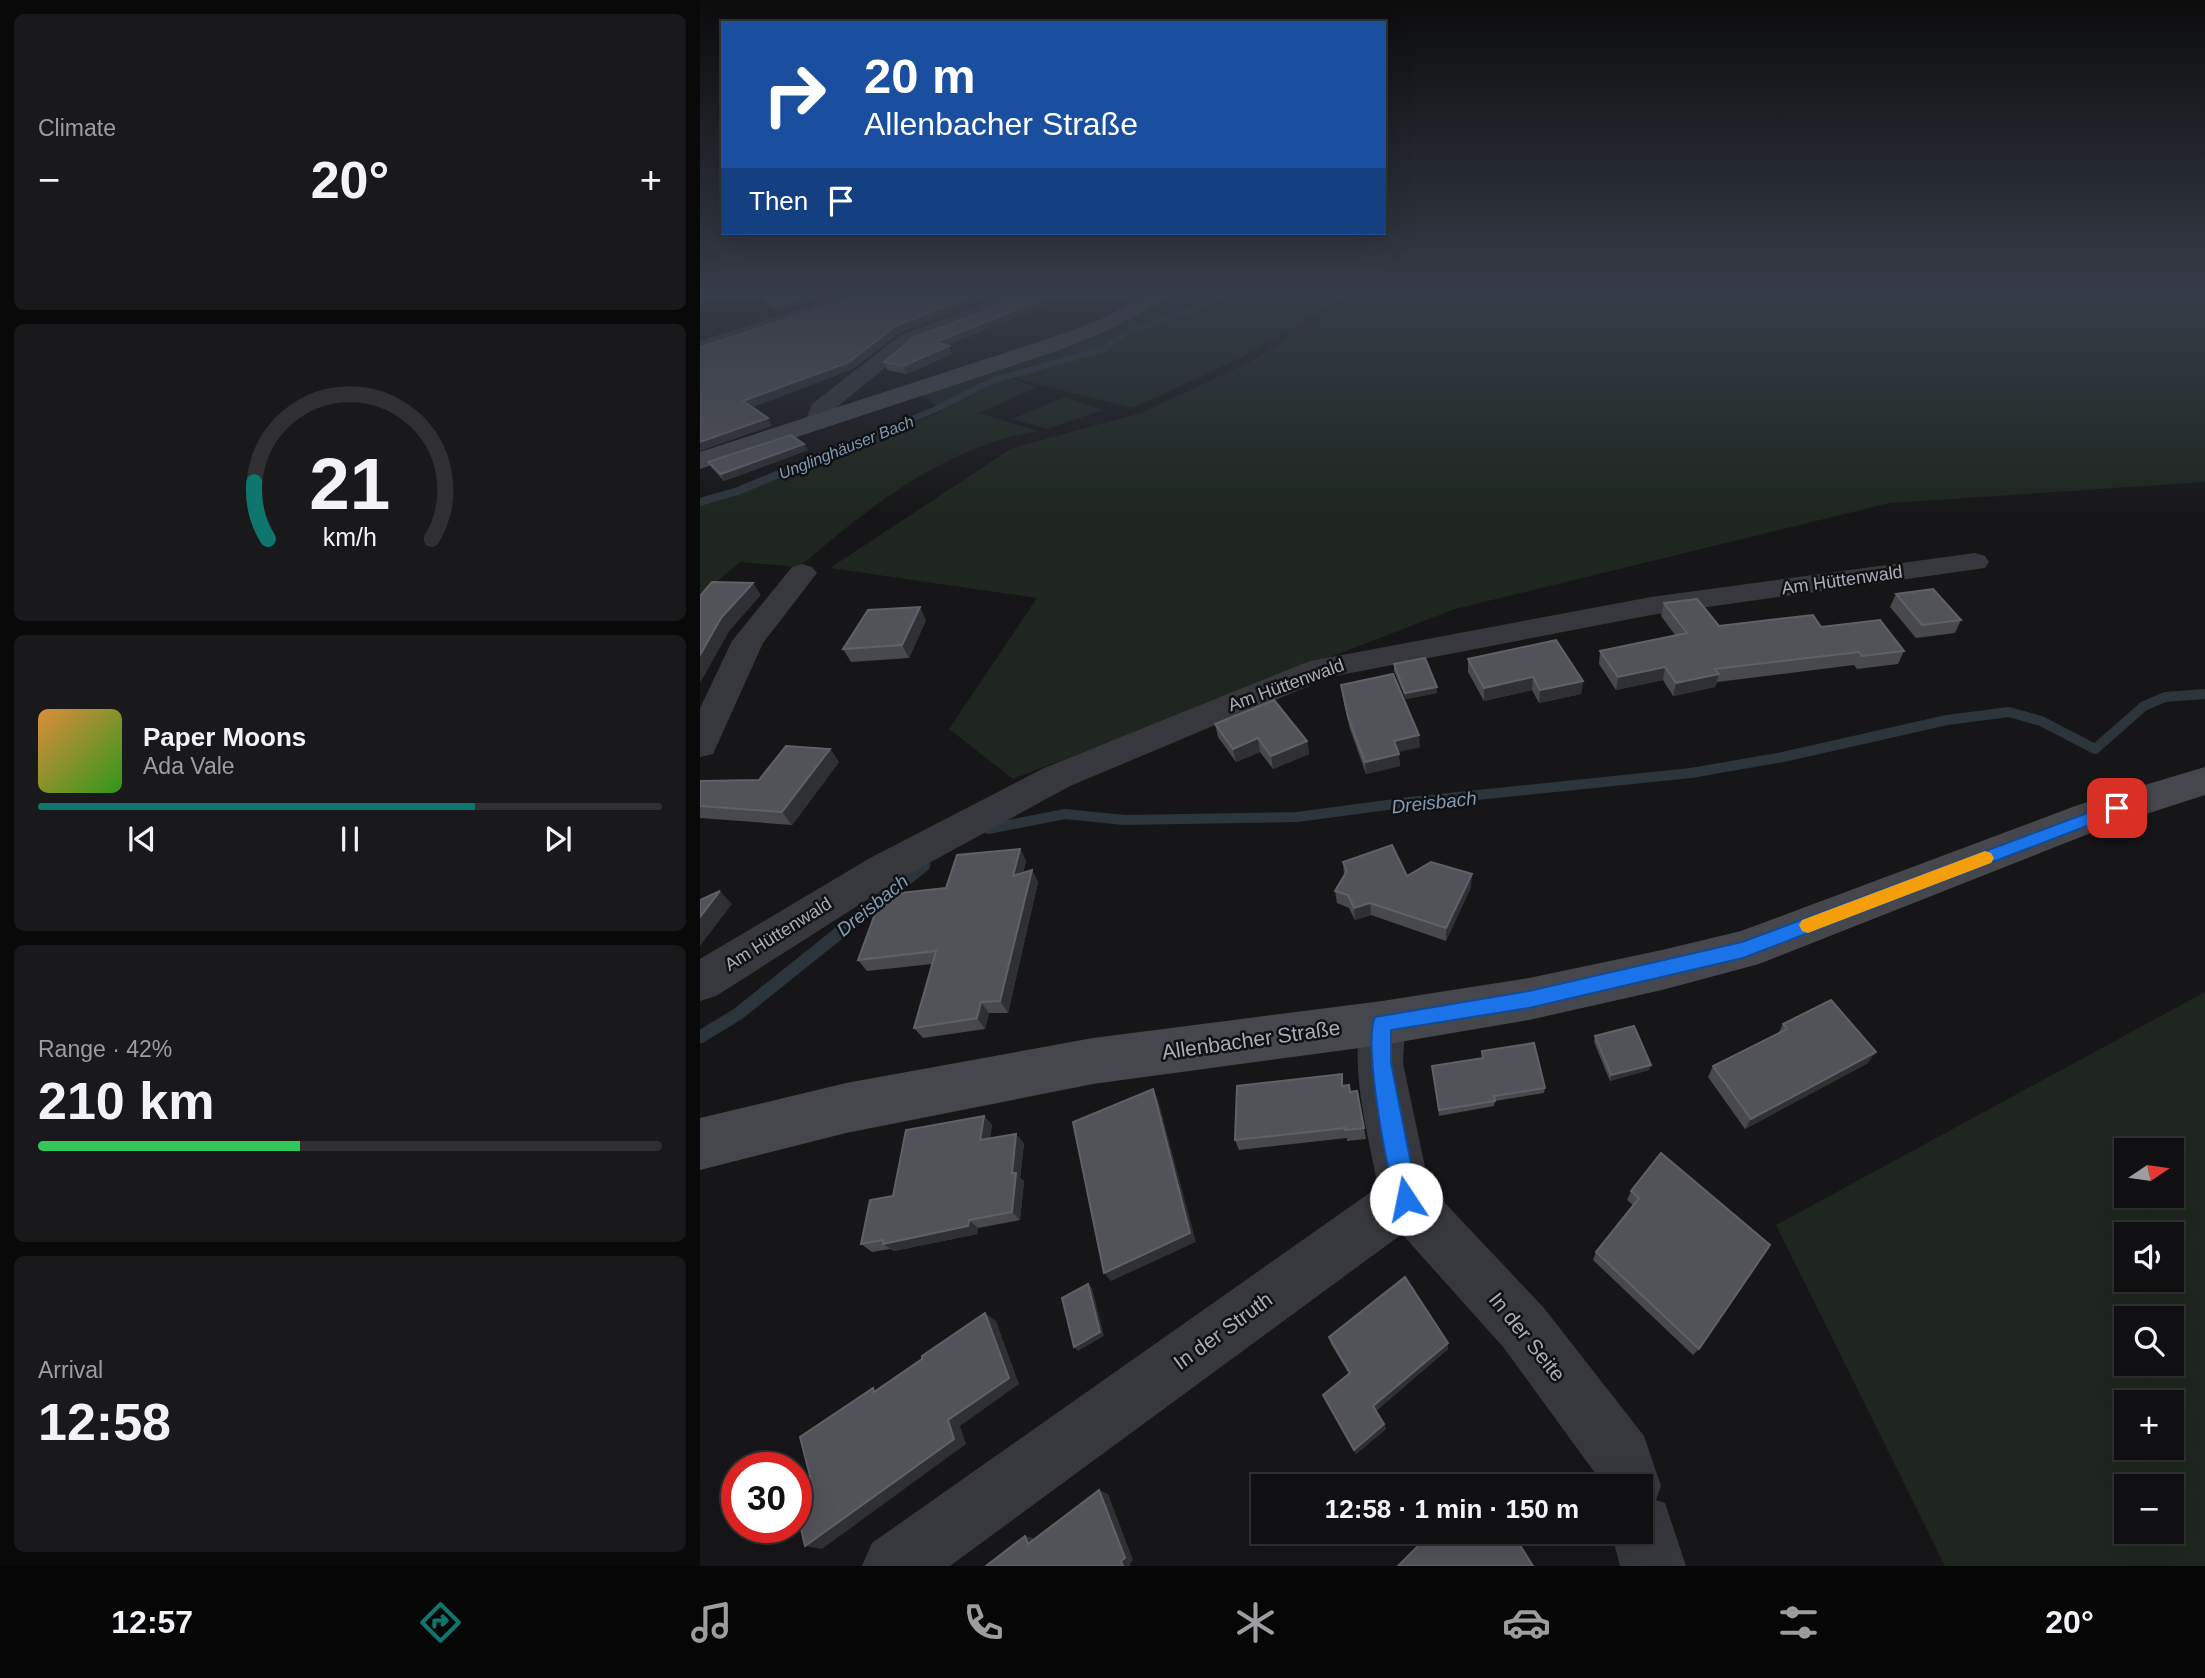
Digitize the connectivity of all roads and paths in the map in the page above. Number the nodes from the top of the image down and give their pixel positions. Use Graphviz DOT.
graph roads {
  1 [pos="873,367"];
  2 [pos="986,367"];
  3 [pos="816,424"];
  4 [pos="700,461"];
  5 [pos="1975,562"];
  6 [pos="802,573"];
  7 [pos="700,745"];
  8 [pos="2201,780"];
  9 [pos="700,982"];
  10 [pos="1382,1023"];
  11 [pos="700,1144"];
  12 [pos="1406,1199"];
  13 [pos="1627,1474"];
  14 [pos="1647,1544"];
  15 [pos="895,1566"];
  16 [pos="1653,1566"];
  1 -- 3 [label="street"];
  2 -- 3 [label="main road"];
  3 -- 4 [label="main road"];
  5 -- 9 [label="street, Am Hüttenwald"];
  6 -- 7 [label="street"];
  8 -- 10 [label="main road, Allenbacher Straße"];
  10 -- 11 [label="main road, Allenbacher Straße"];
  10 -- 12 [label="street"];
  12 -- 13 [label="street, In der Seite"];
  12 -- 15 [label="street, In der Struth"];
  14 -- 16 [label="street"];
}
